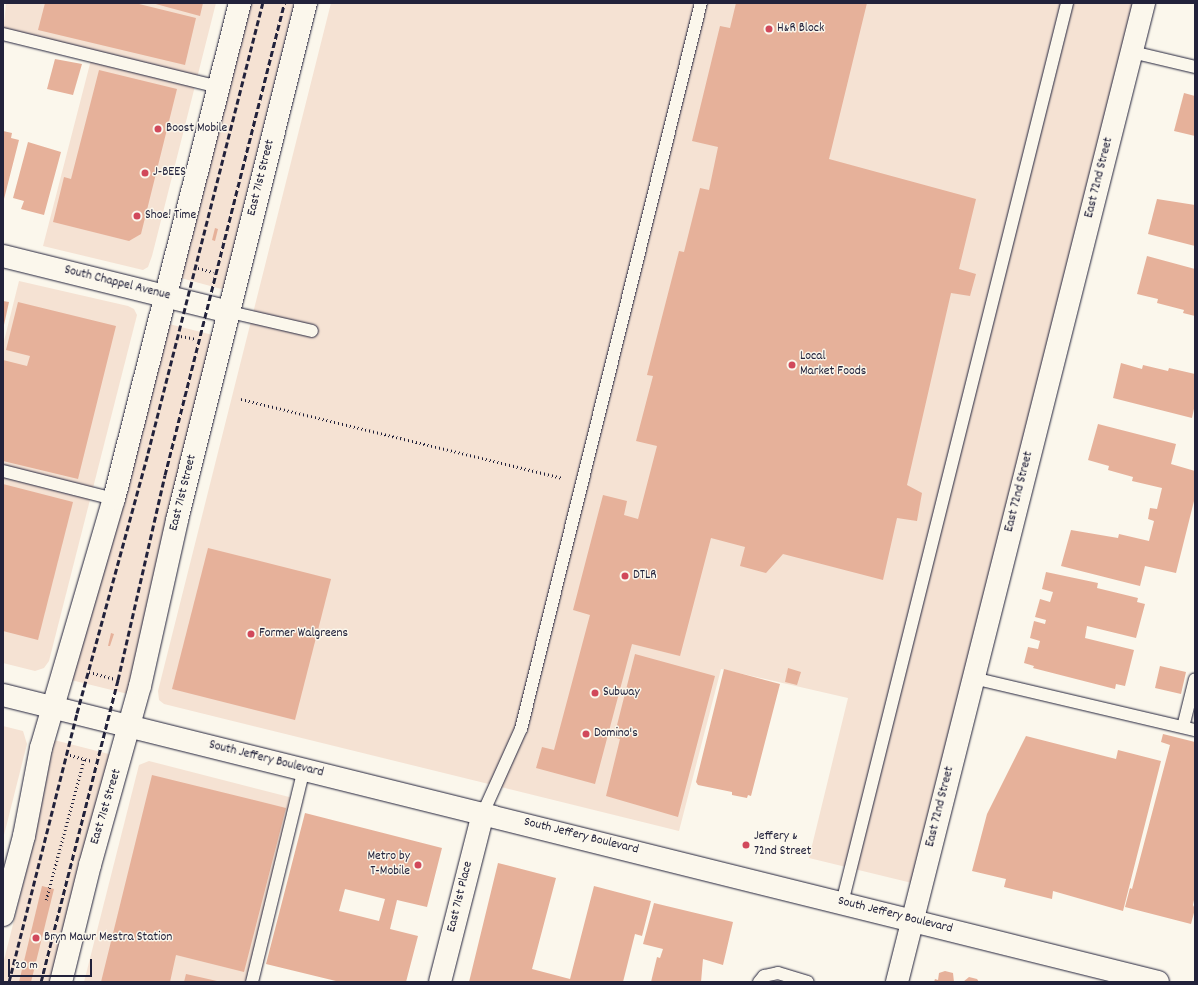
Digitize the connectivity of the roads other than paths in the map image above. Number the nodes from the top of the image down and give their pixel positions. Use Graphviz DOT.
graph roads {
  1 [pos="240,3"];
  2 [pos="306,3"];
  3 [pos="701,3"];
  4 [pos="1067,3"];
  5 [pos="1144,3"];
  6 [pos="3,34"];
  7 [pos="1132,52"];
  8 [pos="1195,67"];
  9 [pos="219,87"];
  10 [pos="3,256"];
  11 [pos="166,296"];
  12 [pos="230,312"];
  13 [pos="312,331"];
  14 [pos="3,471"];
  15 [pos="114,499"];
  16 [pos="973,678"];
  17 [pos="1195,679"];
  18 [pos="3,695"];
  19 [pos="53,707"];
  20 [pos="129,726"];
  21 [pos="1183,727"];
  22 [pos="1195,730"];
  23 [pos="304,769"];
  24 [pos="483,813"];
  25 [pos="842,902"];
  26 [pos="3,915"];
  27 [pos="912,920"];
  28 [pos="1121,977"];
  29 [pos="61,982"];
  30 [pos="252,982"];
  31 [pos="440,982"];
  32 [pos="759,982"];
  33 [pos="808,982"];
  34 [pos="897,982"];
  35 [pos="1158,982"];
  1 -- 9 [label="street"];
  2 -- 12 [label="street, East 71st Street"];
  3 -- 24 [label="lane"];
  4 -- 25 [label="lane"];
  5 -- 7 [label="street, East 72nd Street"];
  6 -- 9 [label="lane"];
  7 -- 8 [label="lane"];
  7 -- 16 [label="street, East 72nd Street"];
  9 -- 11 [label="street"];
  10 -- 11 [label="street, South Chappel Avenue"];
  11 -- 12 [label="street, South Chappel Avenue"];
  11 -- 15 [label="street"];
  12 -- 13 [label="lane"];
  12 -- 20 [label="street, East 71st Street"];
  14 -- 15 [label="lane"];
  15 -- 19 [label="street"];
  16 -- 21 [label="lane"];
  16 -- 27 [label="street, East 72nd Street"];
  17 -- 21 [label="lane"];
  18 -- 19 [label="street, South Jeffery Boulevard"];
  19 -- 20 [label="street, South Jeffery Boulevard"];
  19 -- 26 [label="street"];
  20 -- 23 [label="street, South Jeffery Boulevard"];
  20 -- 29 [label="street, East 71st Street"];
  21 -- 22 [label="lane"];
  23 -- 24 [label="street, South Jeffery Boulevard"];
  23 -- 30 [label="lane"];
  24 -- 25 [label="street, South Jeffery Boulevard"];
  24 -- 31 [label="street, East 71st Place"];
  25 -- 27 [label="street, South Jeffery Boulevard"];
  27 -- 28 [label="street, South Jeffery Boulevard"];
  27 -- 34 [label="street, East 72nd Street"];
  28 -- 35 [label="street, South Jeffery Boulevard"];
  32 -- 33 [label="lane"];
}
